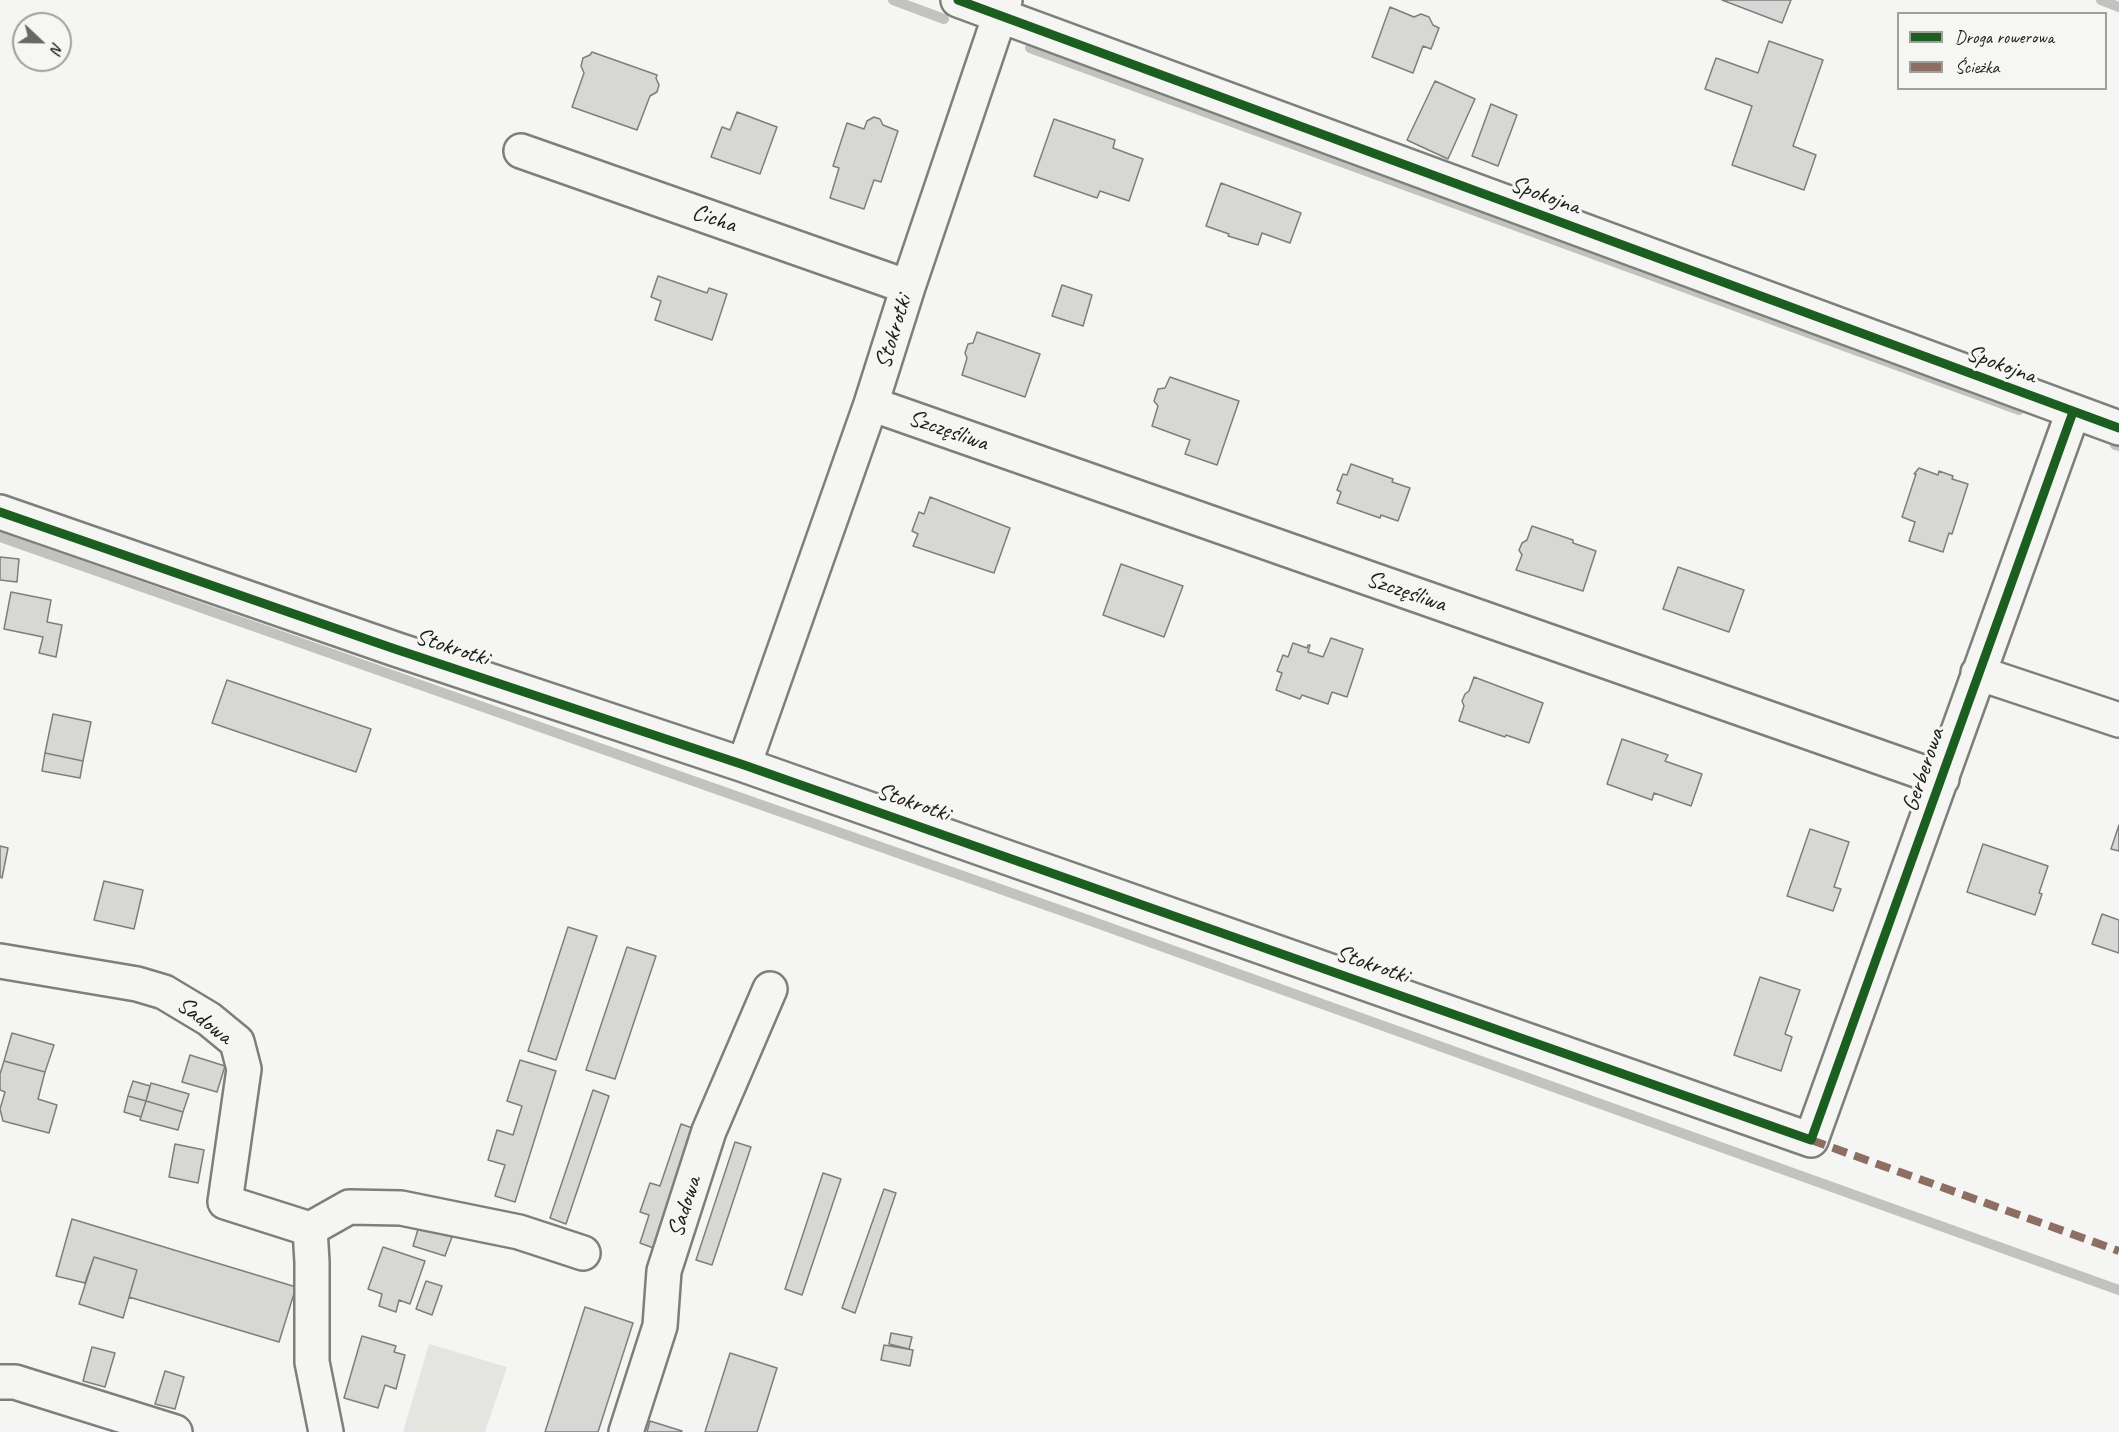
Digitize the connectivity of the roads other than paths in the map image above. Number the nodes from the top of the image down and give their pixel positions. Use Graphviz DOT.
graph roads {
  1 [pos="958,0"];
  2 [pos="1003,8"];
  3 [pos="521,151"];
  4 [pos="908,287"];
  5 [pos="871,404"];
  6 [pos="2073,412"];
  7 [pos="2119,428"];
  8 [pos="0,512"];
  9 [pos="1978,673"];
  10 [pos="2119,720"];
  11 [pos="744,765"];
  12 [pos="1942,779"];
  13 [pos="0,961"];
  14 [pos="770,989"];
  15 [pos="1811,1140"];
  16 [pos="310,1229"];
  17 [pos="583,1253"];
  18 [pos="0,1382"];
  19 [pos="176,1432"];
  20 [pos="326,1432"];
  21 [pos="626,1432"];
  1 -- 2 [label="street, Spokojna"];
  2 -- 4 [label="street, Stokrotki"];
  2 -- 6 [label="street, Spokojna"];
  3 -- 4 [label="street, Cicha"];
  4 -- 5 [label="street, Stokrotki"];
  5 -- 11 [label="street, Stokrotki"];
  5 -- 12 [label="street, Szczęśliwa"];
  6 -- 7 [label="street, Spokojna"];
  6 -- 9 [label="street, Gerberowa"];
  8 -- 11 [label="street, Stokrotki"];
  9 -- 10 [label="street"];
  9 -- 12 [label="street, Gerberowa"];
  11 -- 15 [label="street, Stokrotki"];
  12 -- 15 [label="street, Gerberowa"];
  13 -- 16 [label="street, Sadowa"];
  14 -- 21 [label="street, Sadowa"];
  16 -- 17 [label="street"];
  16 -- 20 [label="street"];
  18 -- 19 [label="street"];
}
